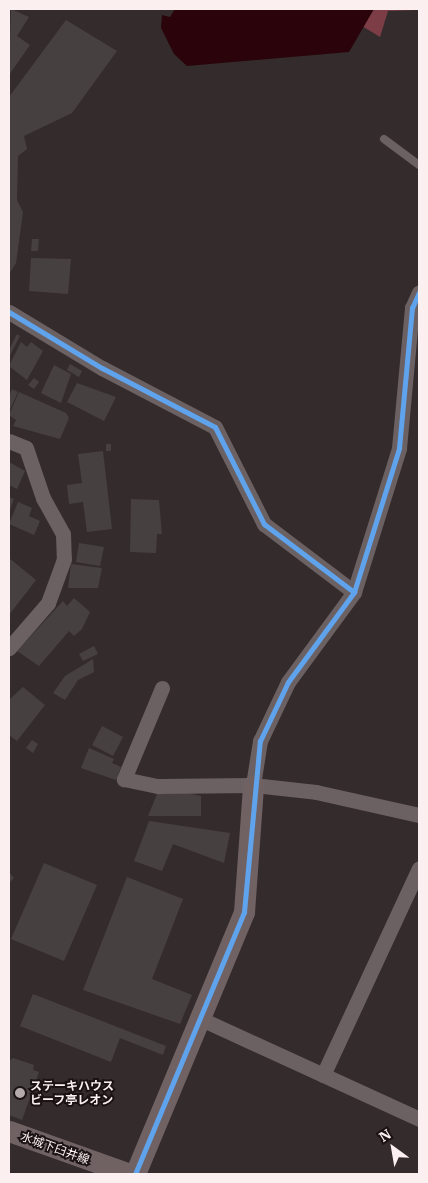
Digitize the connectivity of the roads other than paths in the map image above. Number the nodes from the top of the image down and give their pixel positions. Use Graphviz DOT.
graph roads {
  1 [pos="384,140"];
  2 [pos="419,165"];
  3 [pos="419,292"];
  4 [pos="9,312"];
  5 [pos="9,440"];
  6 [pos="354,592"];
  7 [pos="9,648"];
  8 [pos="162,688"];
  9 [pos="253,785"];
  10 [pos="419,815"];
  11 [pos="419,868"];
  12 [pos="201,1019"];
  13 [pos="323,1075"];
  14 [pos="419,1119"];
  15 [pos="9,1131"];
  16 [pos="130,1174"];
  17 [pos="135,1174"];
  1 -- 2 [label="lane"];
  3 -- 6 [label="street"];
  4 -- 6 [label="street"];
  5 -- 7 [label="street"];
  6 -- 9 [label="street"];
  8 -- 9 [label="street"];
  9 -- 10 [label="street"];
  9 -- 12 [label="street"];
  11 -- 13 [label="street"];
  12 -- 13 [label="street"];
  12 -- 17 [label="street"];
  13 -- 14 [label="street"];
  15 -- 16 [label="street, 水城下臼井線"];
}
